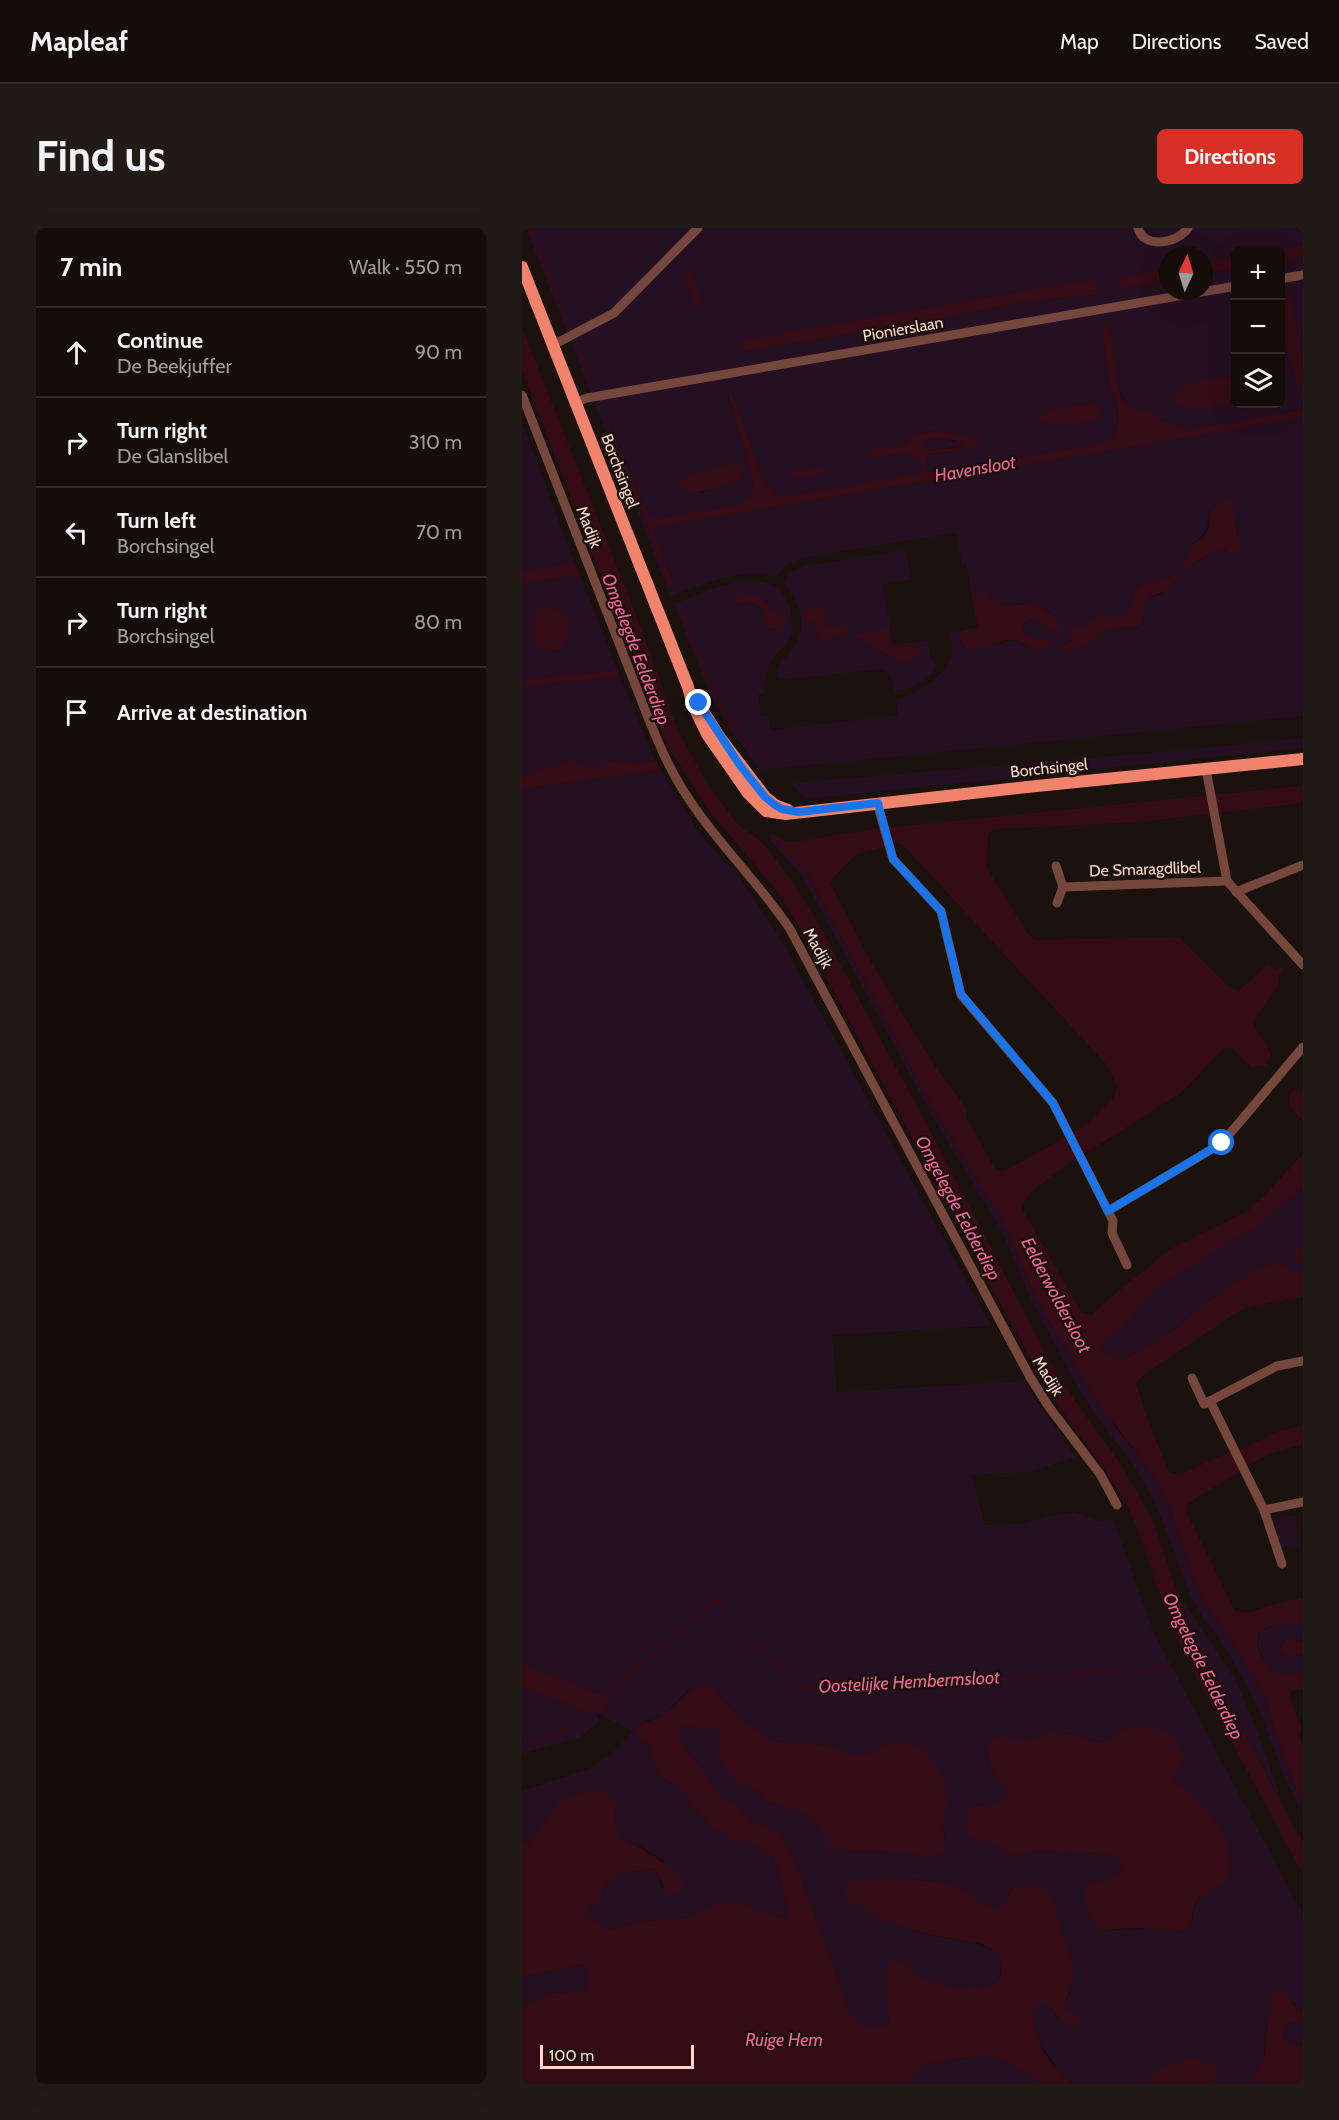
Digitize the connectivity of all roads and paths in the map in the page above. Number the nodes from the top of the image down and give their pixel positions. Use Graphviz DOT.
graph roads {
  1 [pos="698,228"];
  2 [pos="1138,228"];
  3 [pos="1188,228"];
  4 [pos="522,267"];
  5 [pos="1303,275"];
  6 [pos="1285,278"];
  7 [pos="1231,287"];
  8 [pos="553,345"];
  9 [pos="522,395"];
  10 [pos="576,402"];
  11 [pos="1303,759"];
  12 [pos="1206,769"];
  13 [pos="878,803"];
  14 [pos="1303,865"];
  15 [pos="1056,866"];
  16 [pos="1227,881"];
  17 [pos="1063,886"];
  18 [pos="1236,892"];
  19 [pos="1057,903"];
  20 [pos="1303,965"];
  21 [pos="1303,1047"];
  22 [pos="1108,1211"];
  23 [pos="1127,1265"];
  24 [pos="1303,1361"];
  25 [pos="1192,1378"];
  26 [pos="1210,1401"];
  27 [pos="1303,1502"];
  28 [pos="1118,1505"];
  29 [pos="1264,1510"];
  30 [pos="1282,1564"];
  1 -- 8 [label="street"];
  2 -- 3 [label="street"];
  4 -- 8 [label="main road, Borchsingel"];
  5 -- 6 [label="street"];
  7 -- 10 [label="street, Pionierslaan"];
  8 -- 10 [label="main road, Borchsingel"];
  9 -- 28 [label="street, Madijk"];
  10 -- 13 [label="main road, Borchsingel"];
  11 -- 12 [label="main road, Borchsingel"];
  12 -- 13 [label="main road, Borchsingel"];
  12 -- 16 [label="street, De Smaragdlibel"];
  13 -- 22 [label="street"];
  14 -- 18 [label="street"];
  15 -- 17 [label="street"];
  16 -- 17 [label="street, De Smaragdlibel"];
  16 -- 18 [label="street, De Smaragdlibel"];
  17 -- 19 [label="street"];
  18 -- 20 [label="street, De Smaragdlibel"];
  21 -- 22 [label="street"];
  22 -- 23 [label="street"];
  24 -- 26 [label="street"];
  25 -- 26 [label="street"];
  26 -- 29 [label="street"];
  27 -- 29 [label="street"];
  29 -- 30 [label="street"];
}
